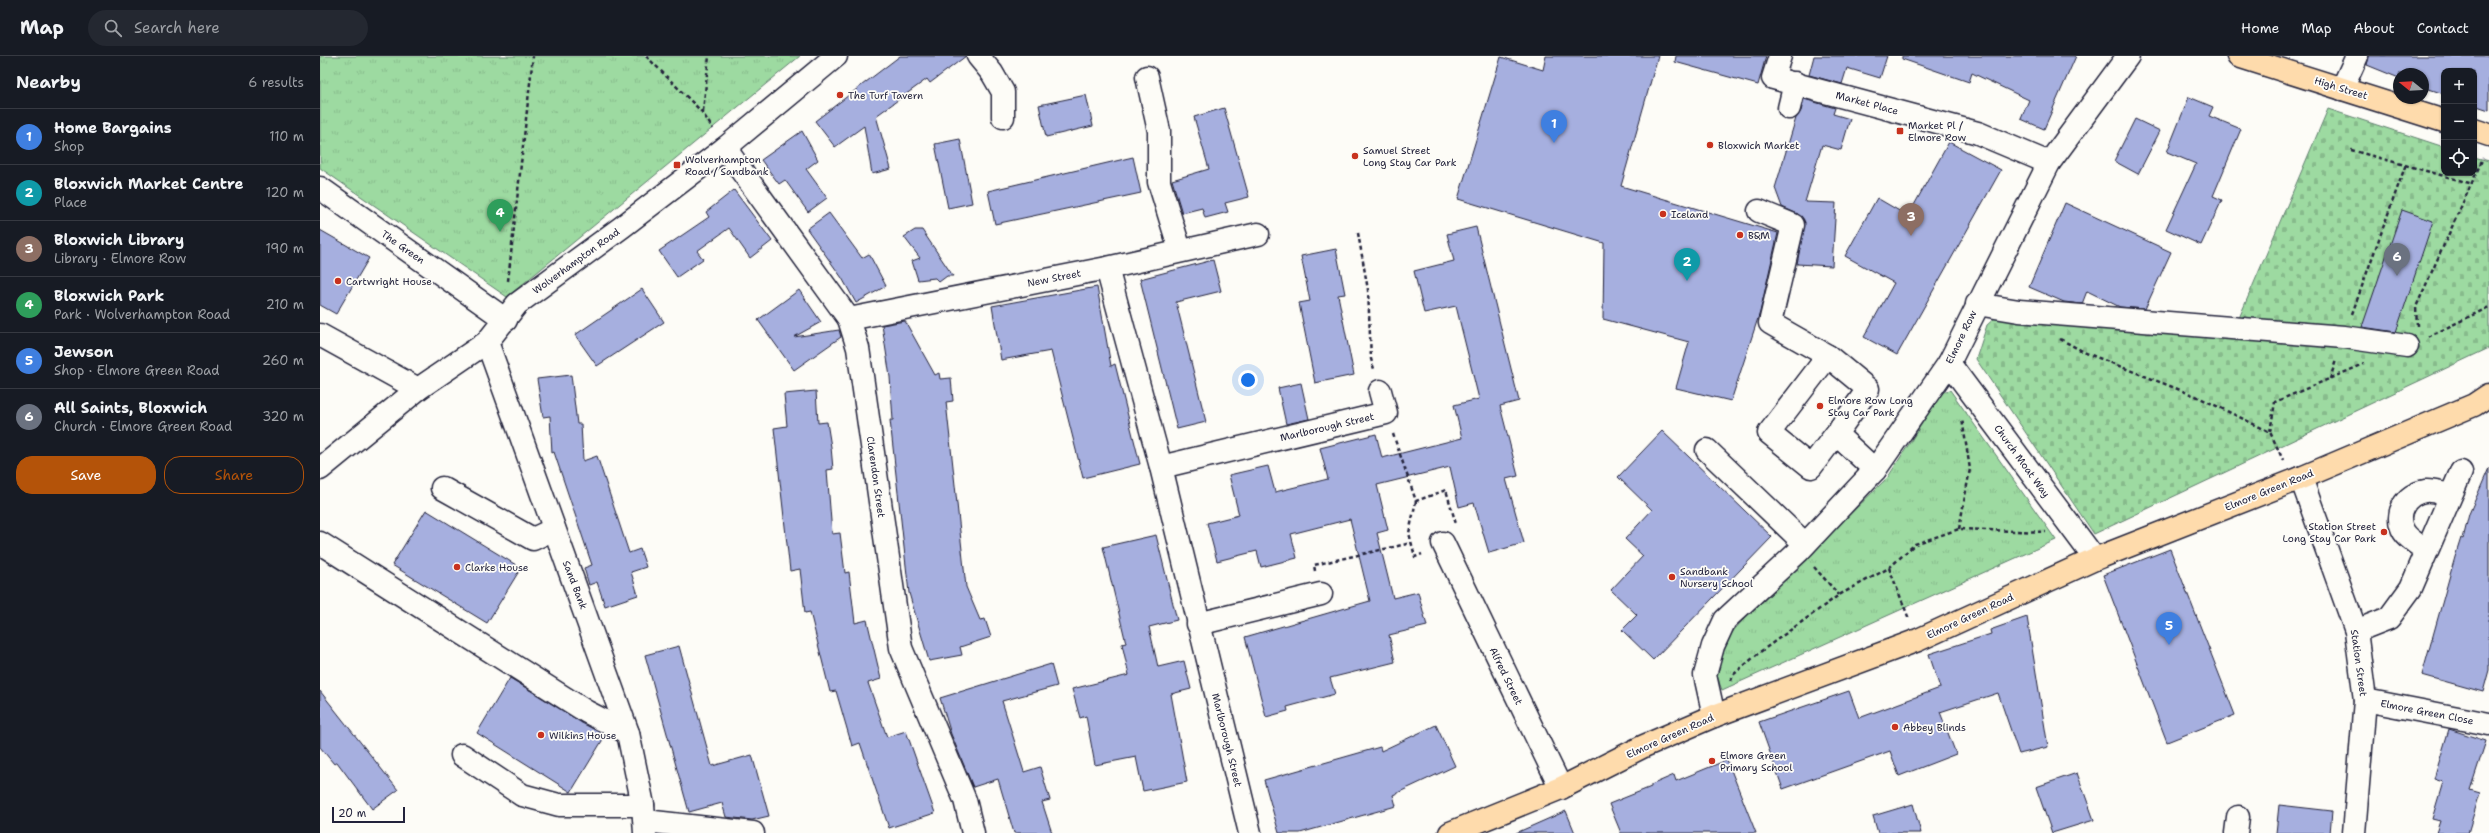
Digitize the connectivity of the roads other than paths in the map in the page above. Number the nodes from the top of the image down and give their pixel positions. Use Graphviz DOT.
graph roads {
  1 [pos="836,56"];
  2 [pos="978,56"];
  3 [pos="1780,56"];
  4 [pos="2128,56"];
  5 [pos="2238,56"];
  6 [pos="2357,56"];
  7 [pos="1147,77"];
  8 [pos="1795,83"];
  9 [pos="2342,89"];
  10 [pos="1789,108"];
  11 [pos="1004,117"];
  12 [pos="2441,120"];
  13 [pos="2477,133"];
  14 [pos="2488,144"];
  15 [pos="725,148"];
  16 [pos="2049,163"];
  17 [pos="320,188"];
  18 [pos="1758,211"];
  19 [pos="1258,234"];
  20 [pos="1180,250"];
  21 [pos="1107,268"];
  22 [pos="1977,304"];
  23 [pos="511,312"];
  24 [pos="849,320"];
  25 [pos="320,335"];
  26 [pos="487,342"];
  27 [pos="2408,346"];
  28 [pos="1828,356"];
  29 [pos="1949,363"];
  30 [pos="418,389"];
  31 [pos="1380,391"];
  32 [pos="2489,395"];
  33 [pos="1836,434"];
  34 [pos="1707,450"];
  35 [pos="1160,467"];
  36 [pos="320,469"];
  37 [pos="1875,470"];
  38 [pos="2461,472"];
  39 [pos="2297,479"];
  40 [pos="442,488"];
  41 [pos="2450,495"];
  42 [pos="554,530"];
  43 [pos="320,543"];
  44 [pos="1443,543"];
  45 [pos="1802,547"];
  46 [pos="2426,550"];
  47 [pos="2095,559"];
  48 [pos="1321,594"];
  49 [pos="1198,624"];
  50 [pos="2356,631"];
  51 [pos="2365,700"];
  52 [pos="1714,716"];
  53 [pos="2489,724"];
  54 [pos="628,733"];
  55 [pos="462,755"];
  56 [pos="1561,788"];
  57 [pos="645,820"];
  58 [pos="753,833"];
  59 [pos="973,833"];
  60 [pos="1250,833"];
  61 [pos="1450,833"];
  62 [pos="2354,833"];
  1 -- 15 [label="street, Wolverhampton Road"];
  2 -- 11 [label="street"];
  3 -- 8 [label="street, Market Place"];
  4 -- 16 [label="street, Elmore Row"];
  5 -- 9 [label="main road, High Street"];
  6 -- 9 [label="street"];
  7 -- 20 [label="street"];
  8 -- 10 [label="street"];
  8 -- 16 [label="street, Market Place"];
  9 -- 12 [label="main road, High Street"];
  13 -- 14 [label="main road"];
  15 -- 23 [label="street, Wolverhampton Road"];
  15 -- 24 [label="street, Clarendon Street"];
  16 -- 22 [label="street, Elmore Row"];
  17 -- 23 [label="street, The Green"];
  18 -- 28 [label="street"];
  19 -- 20 [label="street, New Street"];
  20 -- 21 [label="street, New Street"];
  21 -- 24 [label="street, New Street"];
  21 -- 35 [label="street, Marlborough Street"];
  22 -- 27 [label="street"];
  22 -- 29 [label="street, Elmore Row"];
  23 -- 26 [label="street, Wolverhampton Road"];
  24 -- 59 [label="street, Clarendon Street"];
  25 -- 30 [label="street"];
  26 -- 30 [label="street, Wolverhampton Road"];
  26 -- 42 [label="street, Sand Bank"];
  28 -- 33 [label="street"];
  28 -- 33 [label="street"];
  29 -- 37 [label="street, Elmore Row"];
  29 -- 47 [label="street, Church Moat Way"];
  30 -- 36 [label="street, Wolverhampton Road"];
  31 -- 35 [label="street, Marlborough Street"];
  32 -- 39 [label="main road, Elmore Green Road"];
  33 -- 37 [label="street"];
  34 -- 45 [label="street"];
  35 -- 49 [label="street, Marlborough Street"];
  37 -- 45 [label="street, Elmore Row"];
  38 -- 41 [label="street"];
  39 -- 47 [label="main road, Elmore Green Road"];
  39 -- 50 [label="street, Station Street"];
  40 -- 42 [label="street"];
  41 -- 46 [label="street"];
  41 -- 46 [label="street"];
  42 -- 54 [label="street, Sand Bank"];
  43 -- 54 [label="street"];
  44 -- 56 [label="street, Alfred Street"];
  45 -- 52 [label="street, Elmore Row"];
  46 -- 50 [label="street"];
  47 -- 52 [label="main road, Elmore Green Road"];
  48 -- 49 [label="street"];
  49 -- 60 [label="street, Marlborough Street"];
  50 -- 51 [label="street, Station Street"];
  51 -- 53 [label="street, Elmore Green Close"];
  51 -- 62 [label="street, Station Street"];
  52 -- 56 [label="main road, Elmore Green Road"];
  54 -- 57 [label="street, Sand Bank"];
  55 -- 57 [label="street"];
  56 -- 61 [label="main road, Elmore Green Road"];
  57 -- 58 [label="street"];
}
